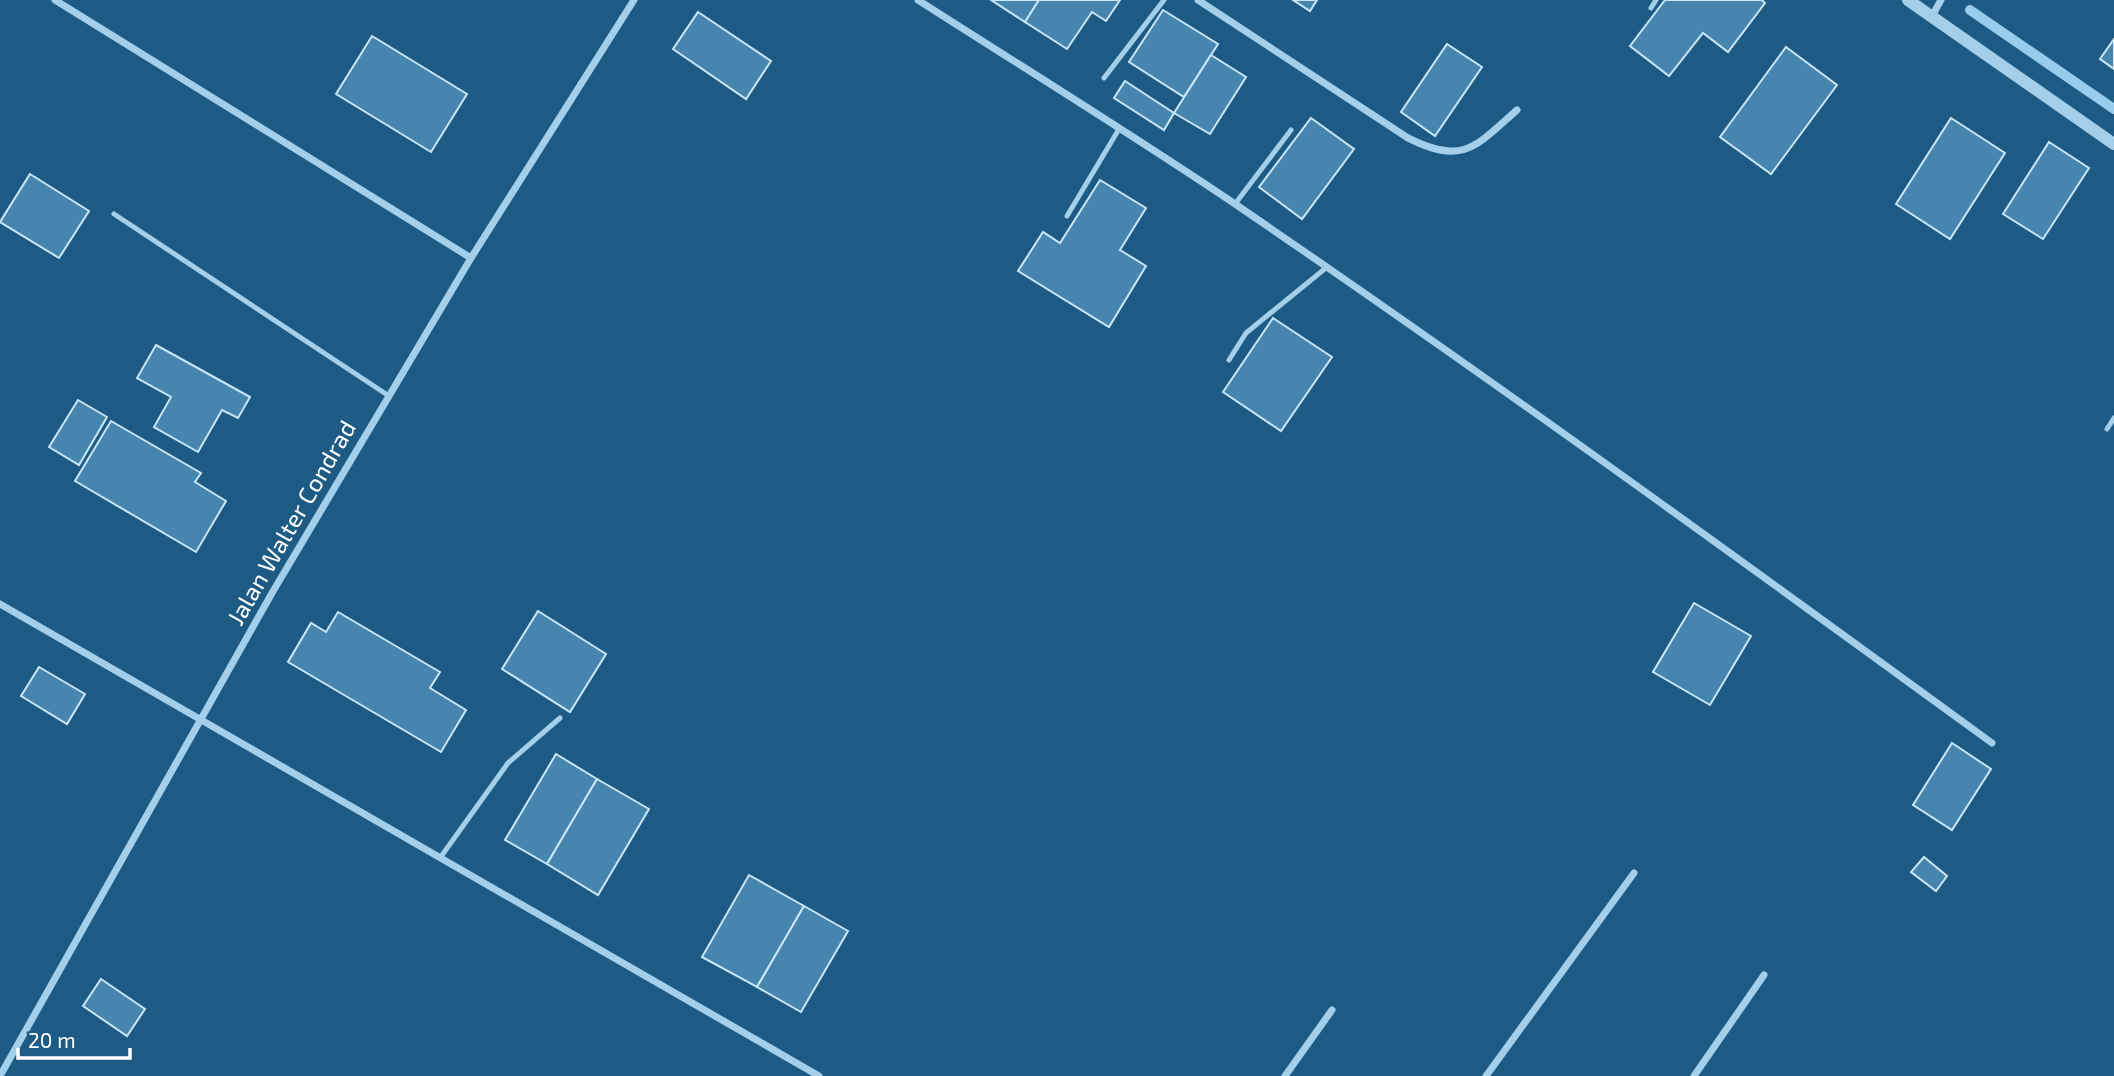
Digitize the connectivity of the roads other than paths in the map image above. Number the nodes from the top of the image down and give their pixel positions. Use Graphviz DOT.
graph roads {
  1 [pos="55,0"];
  2 [pos="634,0"];
  3 [pos="918,0"];
  4 [pos="1164,0"];
  5 [pos="1198,0"];
  6 [pos="1656,0"];
  7 [pos="1908,0"];
  8 [pos="1941,0"];
  9 [pos="1651,8"];
  10 [pos="1931,16"];
  11 [pos="1104,78"];
  12 [pos="1517,110"];
  13 [pos="1119,129"];
  14 [pos="1291,130"];
  15 [pos="2114,144"];
  16 [pos="1235,204"];
  17 [pos="114,214"];
  18 [pos="1067,216"];
  19 [pos="471,258"];
  20 [pos="1327,267"];
  21 [pos="1229,360"];
  22 [pos="389,396"];
  23 [pos="2114,418"];
  24 [pos="2107,429"];
  25 [pos="0,604"];
  26 [pos="560,718"];
  27 [pos="201,720"];
  28 [pos="1992,743"];
  29 [pos="440,858"];
  30 [pos="1634,873"];
  31 [pos="1764,975"];
  32 [pos="1332,1010"];
  33 [pos="0,1076"];
  34 [pos="819,1076"];
  35 [pos="1285,1076"];
  36 [pos="1486,1076"];
  37 [pos="1694,1076"];
  1 -- 19 [label="street"];
  2 -- 19 [label="street, Jalan Walter Condrad"];
  3 -- 13 [label="street"];
  4 -- 11 [label="lane"];
  5 -- 12 [label="street"];
  6 -- 9 [label="lane"];
  7 -- 10 [label="street"];
  8 -- 10 [label="street"];
  10 -- 15 [label="street"];
  13 -- 16 [label="street"];
  13 -- 18 [label="lane"];
  14 -- 16 [label="lane"];
  16 -- 20 [label="street"];
  17 -- 22 [label="lane"];
  19 -- 22 [label="street, Jalan Walter Condrad"];
  20 -- 21 [label="lane"];
  20 -- 28 [label="street"];
  22 -- 27 [label="street, Jalan Walter Condrad"];
  23 -- 24 [label="lane"];
  25 -- 27 [label="street"];
  26 -- 29 [label="lane"];
  27 -- 29 [label="street"];
  27 -- 33 [label="street, Jalan Walter Condrad"];
  29 -- 34 [label="street"];
  30 -- 36 [label="street"];
  31 -- 37 [label="street"];
  32 -- 35 [label="street"];
}
